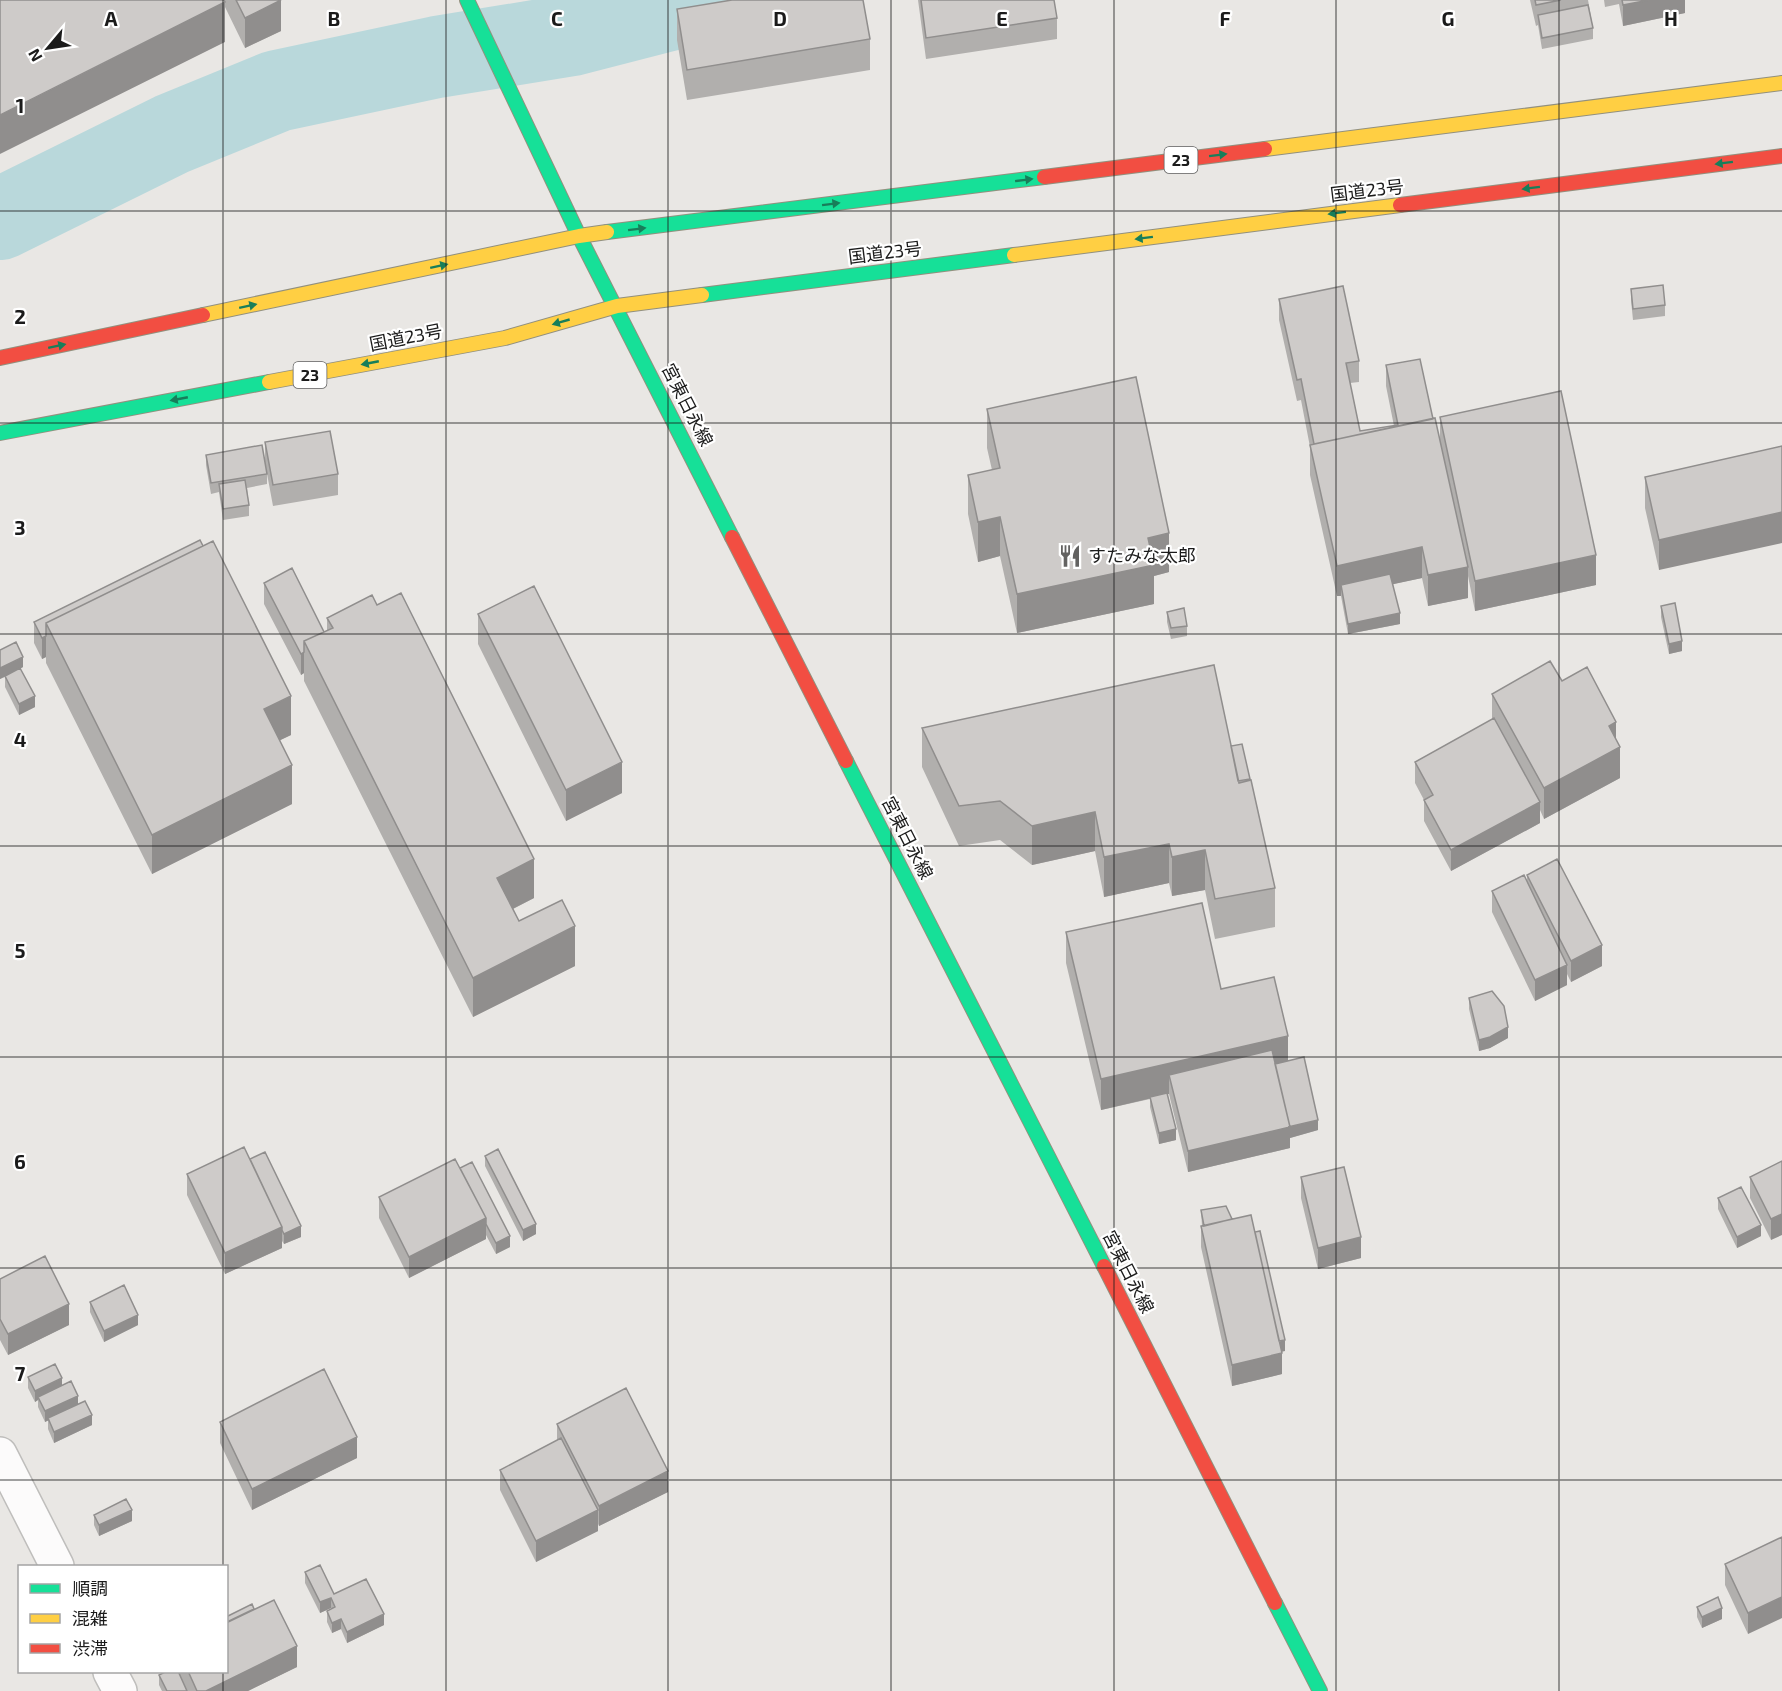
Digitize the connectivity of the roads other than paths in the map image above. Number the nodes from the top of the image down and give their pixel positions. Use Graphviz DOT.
graph roads {
  1 [pos="468,2"];
  2 [pos="1782,83"];
  3 [pos="1782,156"];
  4 [pos="579,236"];
  5 [pos="617,306"];
  6 [pos="0,358"];
  7 [pos="0,433"];
  8 [pos="0,1454"];
  9 [pos="56,1565"];
  10 [pos="111,1673"];
  11 [pos="120,1691"];
  12 [pos="1320,1691"];
  1 -- 4 [label="main road, 宮東日永線"];
  4 -- 2 [label="main road, 23, one-way"];
  3 -- 5 [label="main road, 国道23号 / 23, one-way"];
  4 -- 5 [label="main road, 宮東日永線"];
  6 -- 4 [label="main road, 23, one-way"];
  5 -- 7 [label="main road, 国道23号 / 23, one-way"];
  5 -- 12 [label="main road, 宮東日永線"];
  8 -- 9 [label="street"];
  10 -- 11 [label="street"];
}
